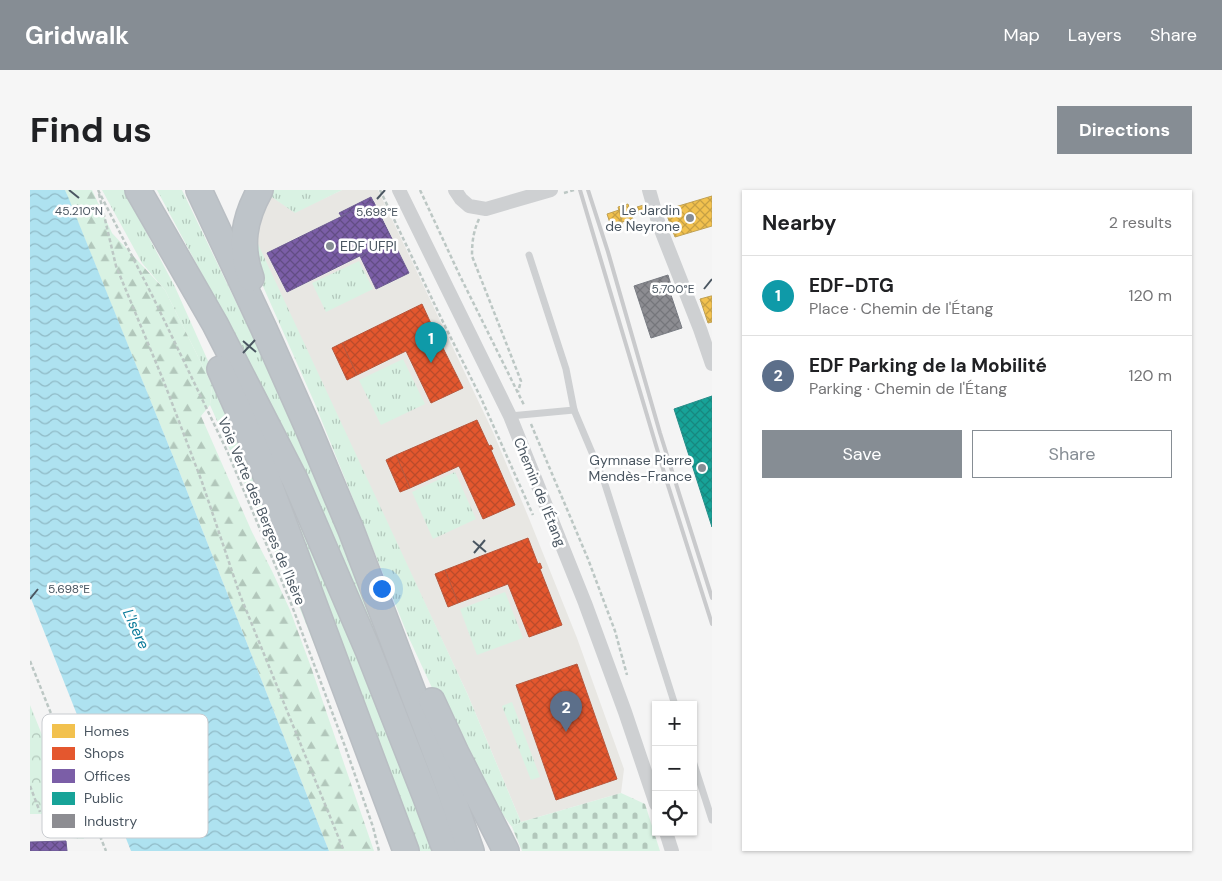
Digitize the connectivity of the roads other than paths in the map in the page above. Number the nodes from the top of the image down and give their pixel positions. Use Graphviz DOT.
graph roads {
  1 [pos="138,190"];
  2 [pos="199,190"];
  3 [pos="260,190"];
  4 [pos="399,190"];
  5 [pos="455,190"];
  6 [pos="551,190"];
  7 [pos="649,190"];
  8 [pos="529,255"];
  9 [pos="264,329"];
  10 [pos="712,364"];
  11 [pos="574,410"];
  12 [pos="510,416"];
  13 [pos="308,428"];
  14 [pos="674,701"];
  15 [pos="697,774"];
  16 [pos="652,792"];
  17 [pos="712,820"];
  18 [pos="667,836"];
  19 [pos="406,851"];
  20 [pos="446,851"];
  21 [pos="471,851"];
  22 [pos="506,851"];
  23 [pos="672,851"];
  1 -- 19 [label="highway"];
  1 -- 20 [label="highway"];
  2 -- 9 [label="highway"];
  3 -- 9 [label="highway"];
  4 -- 12 [label="street, Chemin de l'Étang"];
  5 -- 6 [label="street"];
  7 -- 10 [label="street"];
  8 -- 11 [label="lane"];
  9 -- 13 [label="highway"];
  11 -- 12 [label="lane"];
  11 -- 14 [label="lane"];
  12 -- 16 [label="street, Chemin de l'Étang"];
  13 -- 21 [label="highway"];
  13 -- 22 [label="highway"];
  15 -- 17 [label="lane"];
  18 -- 23 [label="street"];
}
